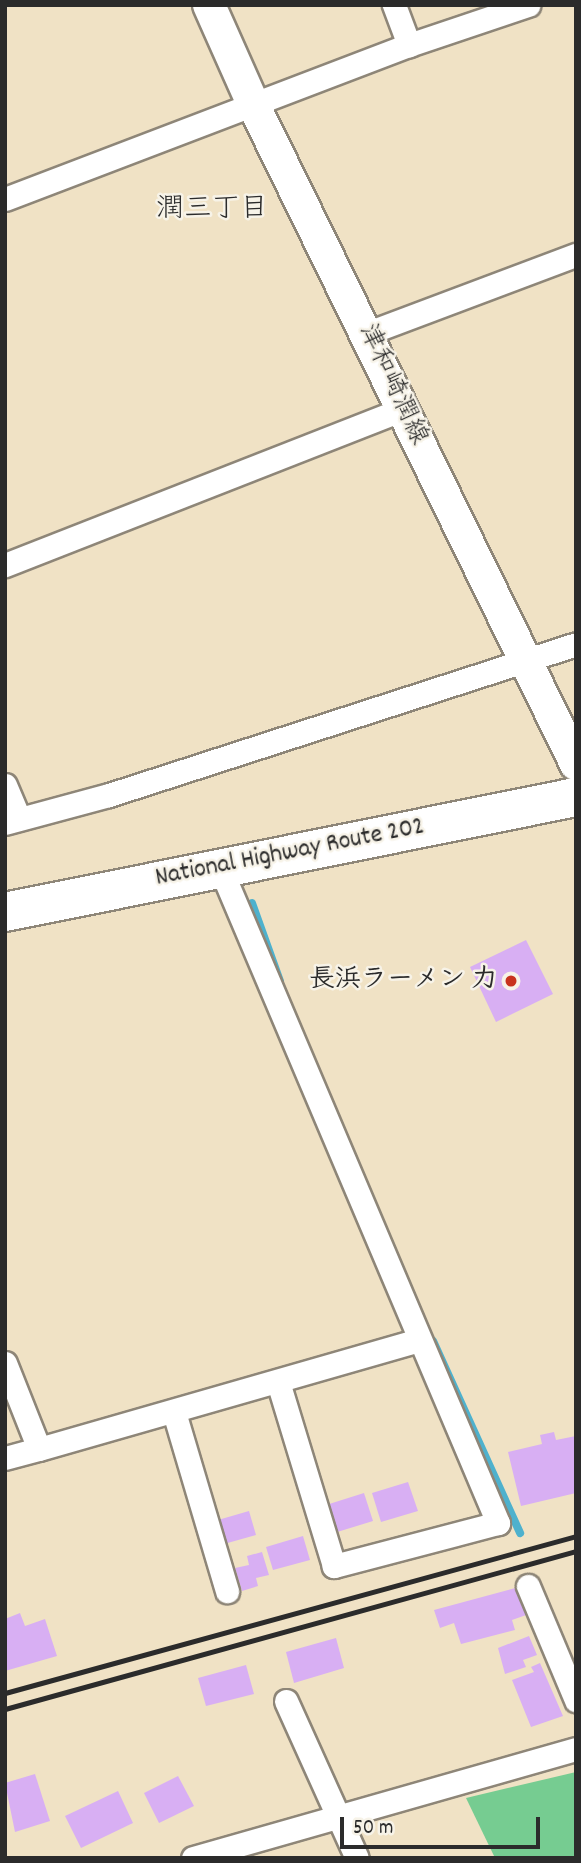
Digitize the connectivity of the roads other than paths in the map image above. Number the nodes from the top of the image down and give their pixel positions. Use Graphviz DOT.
graph roads {
  1 [pos="209,5"];
  2 [pos="394,5"];
  3 [pos="528,5"];
  4 [pos="409,45"];
  5 [pos="254,106"];
  6 [pos="5,199"];
  7 [pos="576,255"];
  8 [pos="368,333"];
  9 [pos="402,410"];
  10 [pos="5,565"];
  11 [pos="576,644"];
  12 [pos="525,662"];
  13 [pos="576,764"];
  14 [pos="5,785"];
  15 [pos="576,797"];
  16 [pos="12,820"];
  17 [pos="219,865"];
  18 [pos="5,912"];
  19 [pos="418,1340"];
  20 [pos="5,1363"];
  21 [pos="278,1382"];
  22 [pos="174,1412"];
  23 [pos="39,1449"];
  24 [pos="5,1458"];
  25 [pos="527,1586"];
  26 [pos="226,1591"];
  27 [pos="576,1700"];
  28 [pos="286,1701"];
  29 [pos="576,1749"];
  30 [pos="339,1817"];
  31 [pos="193,1858"];
  32 [pos="357,1858"];
  1 -- 5 [label="main road, 津和崎潤線"];
  2 -- 4 [label="street"];
  3 -- 4 [label="street"];
  4 -- 5 [label="street"];
  5 -- 6 [label="street"];
  5 -- 8 [label="main road, 津和崎潤線"];
  7 -- 8 [label="street"];
  8 -- 9 [label="main road, 津和崎潤線"];
  9 -- 10 [label="street"];
  9 -- 12 [label="main road, 津和崎潤線"];
  11 -- 12 [label="street"];
  12 -- 13 [label="main road, 津和崎潤線"];
  12 -- 16 [label="street"];
  14 -- 16 [label="street"];
  15 -- 17 [label="highway, National Highway Route 202"];
  17 -- 18 [label="highway, National Highway Route 202"];
  17 -- 19 [label="street"];
  19 -- 21 [label="street"];
  19 -- 21 [label="street"];
  20 -- 23 [label="street"];
  21 -- 22 [label="street"];
  22 -- 23 [label="street"];
  22 -- 26 [label="street"];
  23 -- 24 [label="street"];
  25 -- 27 [label="street"];
  28 -- 30 [label="street"];
  29 -- 30 [label="street"];
  30 -- 31 [label="street"];
  30 -- 32 [label="street"];
}
